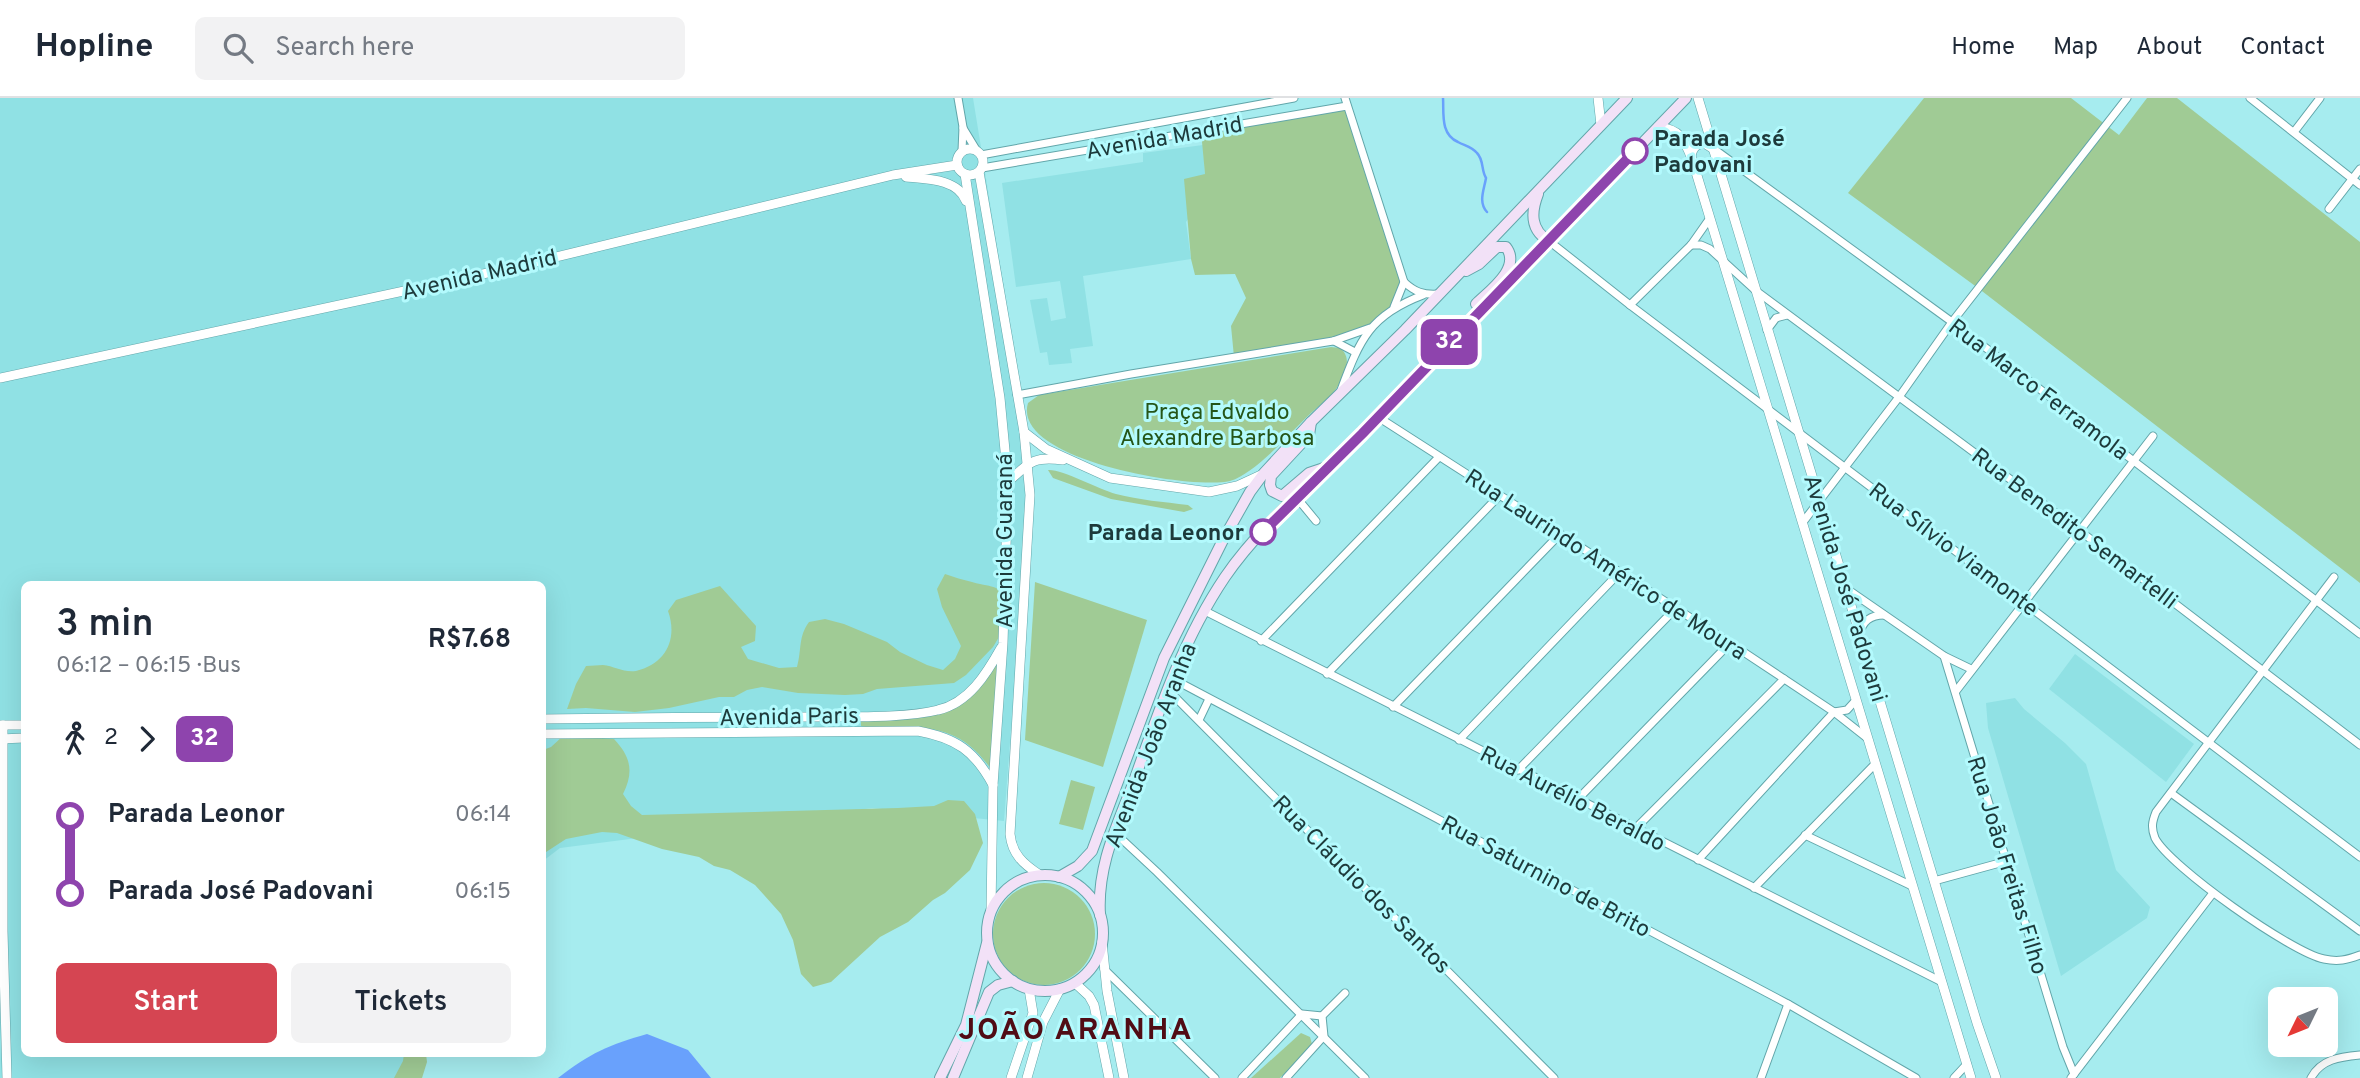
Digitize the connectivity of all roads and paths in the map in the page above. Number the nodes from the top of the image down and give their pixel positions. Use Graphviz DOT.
graph roads {
  1 [pos="958,98"];
  2 [pos="1294,98"];
  3 [pos="1598,98"];
  4 [pos="1627,98"];
  5 [pos="1685,98"];
  6 [pos="1698,98"];
  7 [pos="2127,98"];
  8 [pos="2250,98"];
  9 [pos="2320,98"];
  10 [pos="1346,102"];
  11 [pos="1601,125"];
  12 [pos="963,127"];
  13 [pos="1658,127"];
  14 [pos="2294,132"];
  15 [pos="1714,149"];
  16 [pos="962,151"];
  17 [pos="979,153"];
  18 [pos="1692,159"];
  19 [pos="957,165"];
  20 [pos="2360,169"];
  21 [pos="981,170"];
  22 [pos="965,174"];
  23 [pos="893,176"];
  24 [pos="2352,179"];
  25 [pos="2360,185"];
  26 [pos="1538,191"];
  27 [pos="2329,209"];
  28 [pos="1710,218"];
  29 [pos="972,219"];
  30 [pos="1549,241"];
  31 [pos="1691,245"];
  32 [pos="1722,262"];
  33 [pos="1460,273"];
  34 [pos="1404,282"];
  35 [pos="1755,290"];
  36 [pos="1423,295"];
  37 [pos="1438,295"];
  38 [pos="1630,306"];
  39 [pos="1394,307"];
  40 [pos="1787,314"];
  41 [pos="1952,322"];
  42 [pos="1463,327"];
  43 [pos="1370,328"];
  44 [pos="1767,330"];
  45 [pos="1333,341"];
  46 [pos="1355,352"];
  47 [pos="0,378"];
  48 [pos="1017,395"];
  49 [pos="1339,396"];
  50 [pos="1899,397"];
  51 [pos="1767,408"];
  52 [pos="1378,417"];
  53 [pos="1311,422"];
  54 [pos="1024,432"];
  55 [pos="1799,433"];
  56 [pos="2153,436"];
  57 [pos="1438,457"];
  58 [pos="1072,461"];
  59 [pos="2134,461"];
  60 [pos="1028,464"];
  61 [pos="1329,467"];
  62 [pos="1846,468"];
  63 [pos="1264,473"];
  64 [pos="1008,482"];
  65 [pos="1499,496"];
  66 [pos="1297,498"];
  67 [pos="1820,499"];
  68 [pos="1316,521"];
  69 [pos="1803,522"];
  70 [pos="2080,531"];
  71 [pos="1560,534"];
  72 [pos="1620,572"];
  73 [pos="2334,577"];
  74 [pos="1847,589"];
  75 [pos="2316,601"];
  76 [pos="2026,603"];
  77 [pos="1676,608"];
  78 [pos="1205,611"];
  79 [pos="1884,615"];
  80 [pos="1860,634"];
  81 [pos="2360,634"];
  82 [pos="1261,640"];
  83 [pos="1003,643"];
  84 [pos="1730,643"];
  85 [pos="1944,656"];
  86 [pos="1971,669"];
  87 [pos="2263,670"];
  88 [pos="1327,674"];
  89 [pos="1784,679"];
  90 [pos="1171,685"];
  91 [pos="1956,691"];
  92 [pos="1209,699"];
  93 [pos="1856,700"];
  94 [pos="1393,707"];
  95 [pos="1833,712"];
  96 [pos="546,719"];
  97 [pos="1199,720"];
  98 [pos="1,725"];
  99 [pos="21,725"];
  100 [pos="546,734"];
  101 [pos="21,738"];
  102 [pos="1867,738"];
  103 [pos="1,739"];
  104 [pos="1459,740"];
  105 [pos="2209,743"];
  106 [pos="2360,745"];
  107 [pos="1875,764"];
  108 [pos="1518,770"];
  109 [pos="993,785"];
  110 [pos="2171,793"];
  111 [pos="1577,800"];
  112 [pos="1635,829"];
  113 [pos="1114,832"];
  114 [pos="1805,835"];
  115 [pos="2360,857"];
  116 [pos="1698,860"];
  117 [pos="2007,861"];
  118 [pos="1040,875"];
  119 [pos="1059,877"];
  120 [pos="1934,881"];
  121 [pos="1912,886"];
  122 [pos="1754,888"];
  123 [pos="2213,893"];
  124 [pos="991,910"];
  125 [pos="1100,915"];
  126 [pos="2360,931"];
  127 [pos="987,941"];
  128 [pos="1102,942"];
  129 [pos="2360,955"];
  130 [pos="1104,968"];
  131 [pos="1013,981"];
  132 [pos="1942,982"];
  133 [pos="1075,983"];
  134 [pos="1029,989"];
  135 [pos="1059,989"];
  136 [pos="1345,993"];
  137 [pos="1788,1004"];
  138 [pos="1302,1014"];
  139 [pos="1322,1016"];
  140 [pos="1324,1036"];
  141 [pos="2360,1055"];
  142 [pos="1967,1064"];
  143 [pos="2072,1076"];
  144 [pos="7,1078"];
  145 [pos="940,1078"];
  146 [pos="953,1078"];
  147 [pos="1011,1078"];
  148 [pos="1027,1078"];
  149 [pos="1109,1078"];
  150 [pos="1124,1078"];
  151 [pos="1215,1078"];
  152 [pos="1242,1078"];
  153 [pos="1286,1078"];
  154 [pos="1365,1078"];
  155 [pos="1554,1078"];
  156 [pos="1761,1078"];
  157 [pos="1916,1078"];
  158 [pos="1954,1078"];
  159 [pos="1971,1078"];
  160 [pos="1996,1078"];
  161 [pos="2311,1078"];
  1 -- 12 [label="street"];
  2 -- 17 [label="street, Avenida Madrid"];
  3 -- 11 [label="street"];
  4 -- 11 [label="main road, Avenida João Aranha"];
  5 -- 13 [label="main road, Avenida João Aranha"];
  6 -- 15 [label="street, Avenida José Padovani"];
  7 -- 41 [label="street"];
  8 -- 14 [label="street"];
  9 -- 14 [label="street"];
  10 -- 21 [label="street, Avenida Madrid"];
  10 -- 34 [label="street"];
  11 -- 26 [label="main road, Avenida João Aranha"];
  12 -- 16 [label="street"];
  12 -- 17 [label="street"];
  13 -- 18 [label="street, Avenida José Padovani"];
  13 -- 30 [label="main road, Avenida João Aranha"];
  14 -- 24 [label="street"];
  15 -- 18 [label="street"];
  15 -- 35 [label="street, Avenida José Padovani"];
  15 -- 41 [label="street, Rua Marco Ferramola"];
  16 -- 17 [label="street"];
  16 -- 19 [label="street"];
  17 -- 21 [label="street"];
  18 -- 28 [label="street, Avenida José Padovani"];
  19 -- 22 [label="street"];
  19 -- 23 [label="street, Avenida Madrid"];
  20 -- 24 [label="street"];
  21 -- 22 [label="street"];
  21 -- 48 [label="street, Avenida Guaraná"];
  22 -- 29 [label="street, Avenida Guaraná"];
  23 -- 29 [label="street"];
  23 -- 47 [label="street, Avenida Madrid"];
  24 -- 25 [label="street"];
  24 -- 27 [label="street"];
  26 -- 30 [label="main road"];
  26 -- 33 [label="main road, Avenida João Aranha"];
  28 -- 31 [label="street"];
  28 -- 32 [label="street, Avenida José Padovani"];
  29 -- 64 [label="street, Avenida Guaraná"];
  30 -- 38 [label="street, Rua Sílvio Viamonte"];
  30 -- 42 [label="main road, Avenida João Aranha"];
  31 -- 32 [label="street, Rua Benedito Semartelli"];
  31 -- 38 [label="street"];
  32 -- 35 [label="street, Rua Benedito Semartelli"];
  32 -- 51 [label="street, Avenida José Padovani"];
  33 -- 37 [label="main road, Avenida João Aranha"];
  33 -- 42 [label="main road"];
  34 -- 36 [label="street"];
  34 -- 39 [label="street"];
  35 -- 40 [label="street, Rua Benedito Semartelli"];
  35 -- 44 [label="street, Avenida José Padovani"];
  36 -- 37 [label="street"];
  36 -- 39 [label="street"];
  37 -- 49 [label="main road, Avenida João Aranha"];
  38 -- 51 [label="street, Rua Sílvio Viamonte"];
  39 -- 43 [label="street"];
  40 -- 44 [label="street"];
  40 -- 50 [label="street, Rua Benedito Semartelli"];
  41 -- 50 [label="street"];
  41 -- 59 [label="street, Rua Marco Ferramola"];
  42 -- 52 [label="main road, Avenida João Aranha"];
  43 -- 45 [label="street"];
  43 -- 46 [label="street"];
  44 -- 55 [label="street, Avenida José Padovani"];
  45 -- 46 [label="street"];
  45 -- 48 [label="street"];
  46 -- 49 [label="street"];
  48 -- 54 [label="street, Avenida Guaraná"];
  49 -- 53 [label="main road, Avenida João Aranha"];
  50 -- 62 [label="street"];
  50 -- 70 [label="street, Rua Benedito Semartelli"];
  51 -- 55 [label="street, Rua Sílvio Viamonte"];
  51 -- 69 [label="street, Avenida José Padovani"];
  52 -- 57 [label="street, Rua Laurindo Américo de Moura"];
  52 -- 61 [label="main road, Avenida João Aranha"];
  53 -- 61 [label="main road"];
  53 -- 63 [label="main road, Avenida João Aranha"];
  54 -- 58 [label="street"];
  54 -- 60 [label="street, Avenida Guaraná"];
  55 -- 62 [label="street, Rua Sílvio Viamonte"];
  55 -- 67 [label="street, Avenida José Padovani"];
  56 -- 59 [label="street"];
  57 -- 65 [label="street, Rua Laurindo Américo de Moura"];
  57 -- 82 [label="street"];
  58 -- 60 [label="street"];
  58 -- 63 [label="street"];
  59 -- 70 [label="street"];
  59 -- 75 [label="street, Rua Marco Ferramola"];
  60 -- 64 [label="street"];
  60 -- 118 [label="street, Avenida Guaraná"];
  61 -- 66 [label="main road, Avenida João Aranha"];
  62 -- 67 [label="street"];
  62 -- 76 [label="street, Rua Sílvio Viamonte"];
  63 -- 119 [label="main road, Avenida João Aranha"];
  64 -- 83 [label="street, Avenida Guaraná"];
  65 -- 71 [label="street, Rua Laurindo Américo de Moura"];
  65 -- 88 [label="street"];
  66 -- 68 [label="street"];
  66 -- 78 [label="main road, Avenida João Aranha"];
  67 -- 69 [label="street"];
  67 -- 74 [label="street, Avenida José Padovani"];
  69 -- 93 [label="street, Avenida José Padovani"];
  70 -- 76 [label="street"];
  70 -- 87 [label="street, Rua Benedito Semartelli"];
  71 -- 72 [label="street, Rua Laurindo Américo de Moura"];
  71 -- 94 [label="street"];
  72 -- 77 [label="street, Rua Laurindo Américo de Moura"];
  72 -- 104 [label="street"];
  73 -- 75 [label="street"];
  74 -- 79 [label="street"];
  74 -- 80 [label="street, Avenida José Padovani"];
  75 -- 81 [label="street, Rua Marco Ferramola"];
  75 -- 87 [label="street"];
  76 -- 86 [label="street"];
  76 -- 105 [label="street, Rua Sílvio Viamonte"];
  77 -- 84 [label="street, Rua Laurindo Américo de Moura"];
  77 -- 108 [label="street"];
  78 -- 82 [label="street, Rua Aurélio Beraldo"];
  78 -- 90 [label="main road, Avenida João Aranha"];
  79 -- 80 [label="street"];
  79 -- 85 [label="street"];
  80 -- 120 [label="street, Avenida José Padovani"];
  82 -- 88 [label="street, Rua Aurélio Beraldo"];
  83 -- 96 [label="street, Avenida Paris"];
  83 -- 109 [label="street, Avenida Guaraná"];
  84 -- 89 [label="street, Rua Laurindo Américo de Moura"];
  84 -- 111 [label="street"];
  85 -- 86 [label="street"];
  85 -- 91 [label="street, Rua João Freitas Filho"];
  86 -- 91 [label="street"];
  87 -- 105 [label="street"];
  87 -- 106 [label="street, Rua Benedito Semartelli"];
  88 -- 94 [label="street, Rua Aurélio Beraldo"];
  89 -- 95 [label="street, Rua Laurindo Américo de Moura"];
  89 -- 112 [label="street"];
  90 -- 92 [label="street, Rua Saturnino de Brito"];
  90 -- 97 [label="street, Rua Cláudio dos Santos"];
  90 -- 113 [label="main road, Avenida João Aranha"];
  91 -- 117 [label="street, Rua João Freitas Filho"];
  92 -- 97 [label="street"];
  92 -- 137 [label="street, Rua Saturnino de Brito"];
  93 -- 95 [label="street"];
  93 -- 102 [label="street, Avenida José Padovani"];
  94 -- 104 [label="street, Rua Aurélio Beraldo"];
  95 -- 102 [label="street, Rua Laurindo Américo de Moura"];
  95 -- 116 [label="street"];
  97 -- 155 [label="street, Rua Cláudio dos Santos"];
  98 -- 99 [label="street"];
  98 -- 103 [label="street"];
  100 -- 109 [label="street, Avenida Paris"];
  101 -- 103 [label="street"];
  102 -- 107 [label="street, Avenida José Padovani"];
  103 -- 144 [label="street"];
  104 -- 108 [label="street, Rua Aurélio Beraldo"];
  105 -- 110 [label="street"];
  105 -- 115 [label="street, Rua Sílvio Viamonte"];
  107 -- 114 [label="street"];
  107 -- 121 [label="street, Avenida José Padovani"];
  108 -- 111 [label="street, Rua Aurélio Beraldo"];
  109 -- 124 [label="street, Avenida Guaraná"];
  110 -- 123 [label="street"];
  110 -- 126 [label="street"];
  111 -- 112 [label="street, Rua Aurélio Beraldo"];
  112 -- 116 [label="street, Rua Aurélio Beraldo"];
  113 -- 125 [label="main road, Avenida João Aranha"];
  113 -- 138 [label="street"];
  114 -- 121 [label="street"];
  114 -- 122 [label="street"];
  116 -- 122 [label="street, Rua Aurélio Beraldo"];
  117 -- 120 [label="street"];
  117 -- 143 [label="street, Rua João Freitas Filho"];
  118 -- 119 [label="main road"];
  118 -- 124 [label="main road"];
  119 -- 125 [label="main road"];
  120 -- 160 [label="street, Avenida José Padovani"];
  121 -- 132 [label="street, Avenida José Padovani"];
  122 -- 132 [label="street, Rua Aurélio Beraldo"];
  123 -- 129 [label="street"];
  123 -- 143 [label="street"];
  124 -- 127 [label="main road"];
  125 -- 128 [label="main road"];
  127 -- 131 [label="main road"];
  127 -- 145 [label="main road"];
  128 -- 130 [label="street"];
  128 -- 133 [label="main road"];
  130 -- 150 [label="street"];
  130 -- 151 [label="street"];
  131 -- 134 [label="main road"];
  131 -- 146 [label="main road"];
  132 -- 142 [label="street, Avenida José Padovani"];
  133 -- 135 [label="main road"];
  133 -- 149 [label="street"];
  134 -- 135 [label="main road"];
  134 -- 147 [label="street"];
  135 -- 148 [label="street"];
  136 -- 139 [label="street"];
  137 -- 156 [label="street"];
  137 -- 157 [label="street, Rua Saturnino de Brito"];
  138 -- 139 [label="street"];
  138 -- 140 [label="street"];
  138 -- 152 [label="street"];
  139 -- 140 [label="street"];
  140 -- 153 [label="street"];
  140 -- 154 [label="street"];
  141 -- 161 [label="street"];
  142 -- 158 [label="street"];
  142 -- 159 [label="street, Avenida José Padovani"];
}
